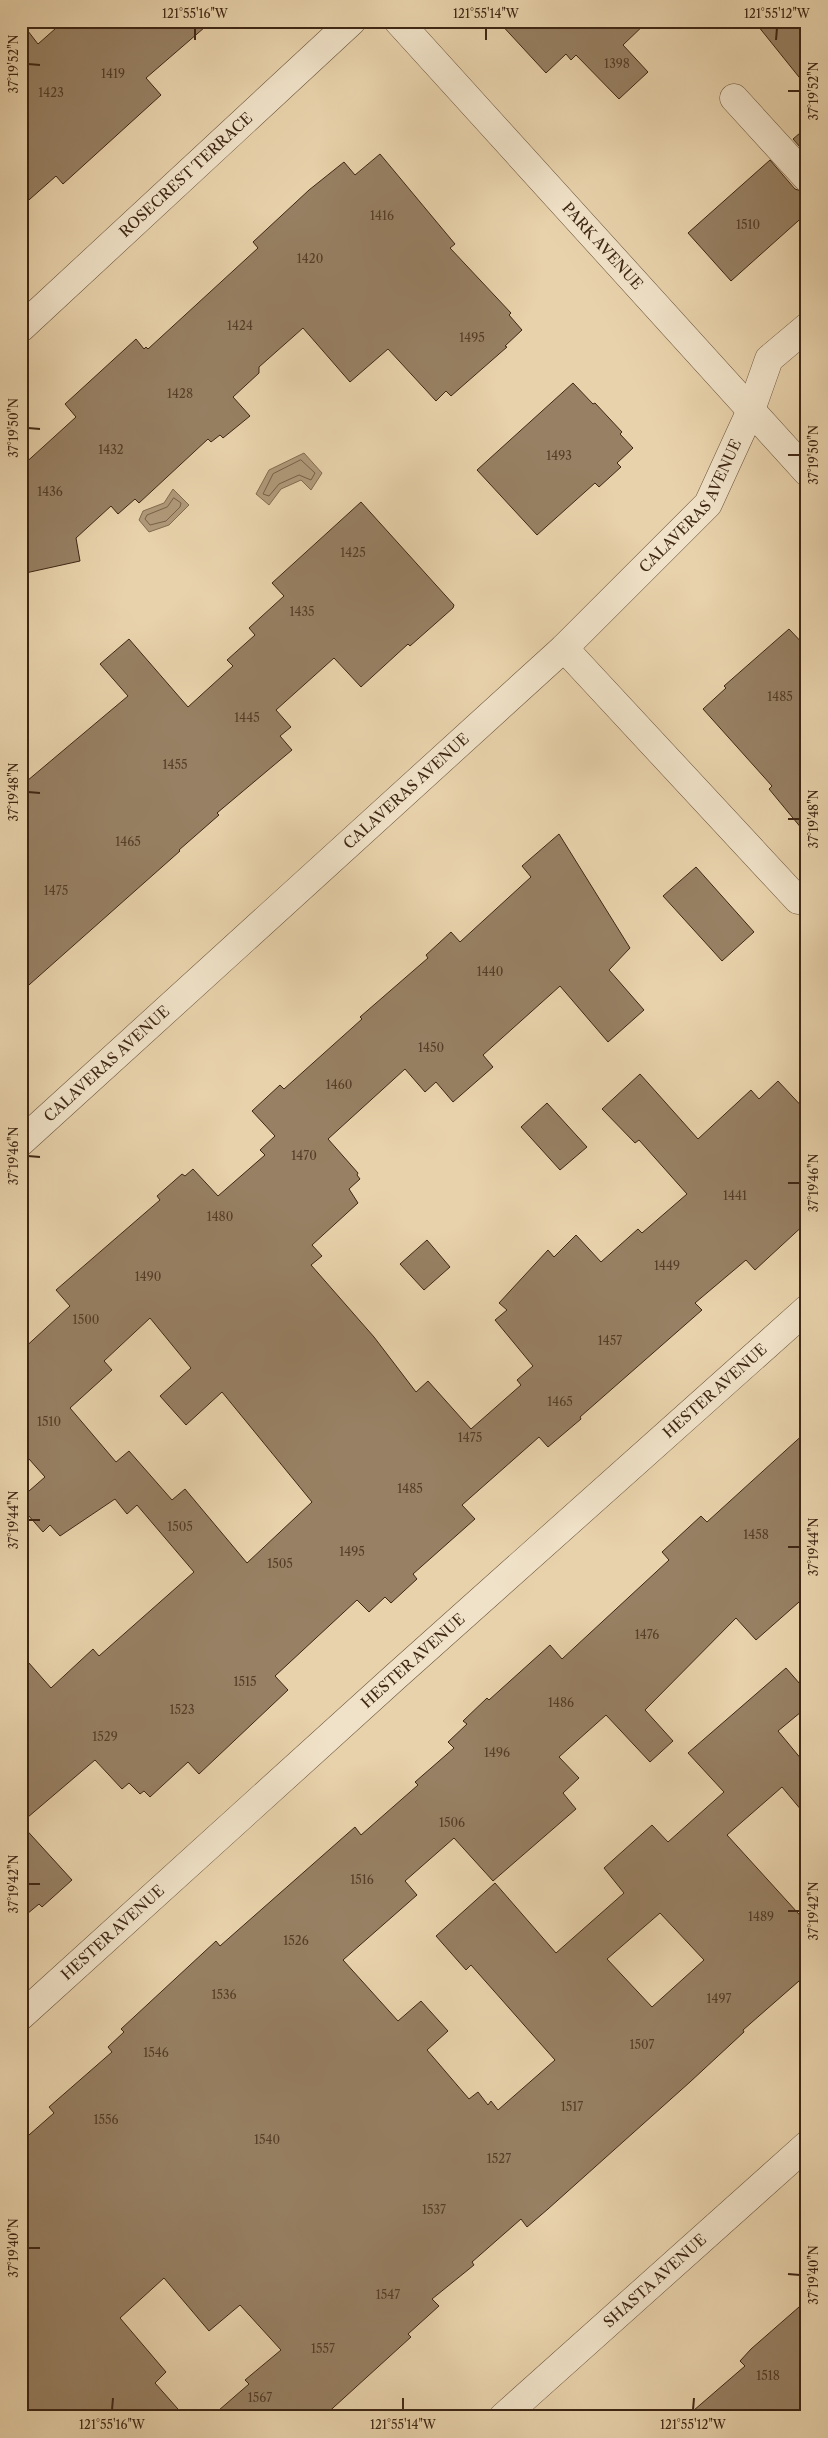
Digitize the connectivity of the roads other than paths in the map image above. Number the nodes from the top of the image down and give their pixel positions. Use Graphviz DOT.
graph roads {
  1 [pos="352,21"];
  2 [pos="398,21"];
  3 [pos="734,98"];
  4 [pos="807,178"];
  5 [pos="807,327"];
  6 [pos="21,328"];
  7 [pos="751,410"];
  8 [pos="807,472"];
  9 [pos="564,648"];
  10 [pos="798,900"];
  11 [pos="21,1142"];
  12 [pos="807,1309"];
  13 [pos="21,2016"];
  14 [pos="807,2145"];
  15 [pos="503,2417"];
  1 -- 6 [label="street, ROSECREST TERRACE"];
  2 -- 7 [label="street, PARK AVENUE"];
  3 -- 4 [label="street"];
  5 -- 7 [label="street, CALAVERAS AVENUE"];
  7 -- 8 [label="street, PARK AVENUE"];
  7 -- 9 [label="street, CALAVERAS AVENUE"];
  9 -- 10 [label="street"];
  9 -- 11 [label="street, CALAVERAS AVENUE"];
  12 -- 13 [label="street, HESTER AVENUE"];
  14 -- 15 [label="street, SHASTA AVENUE"];
}
